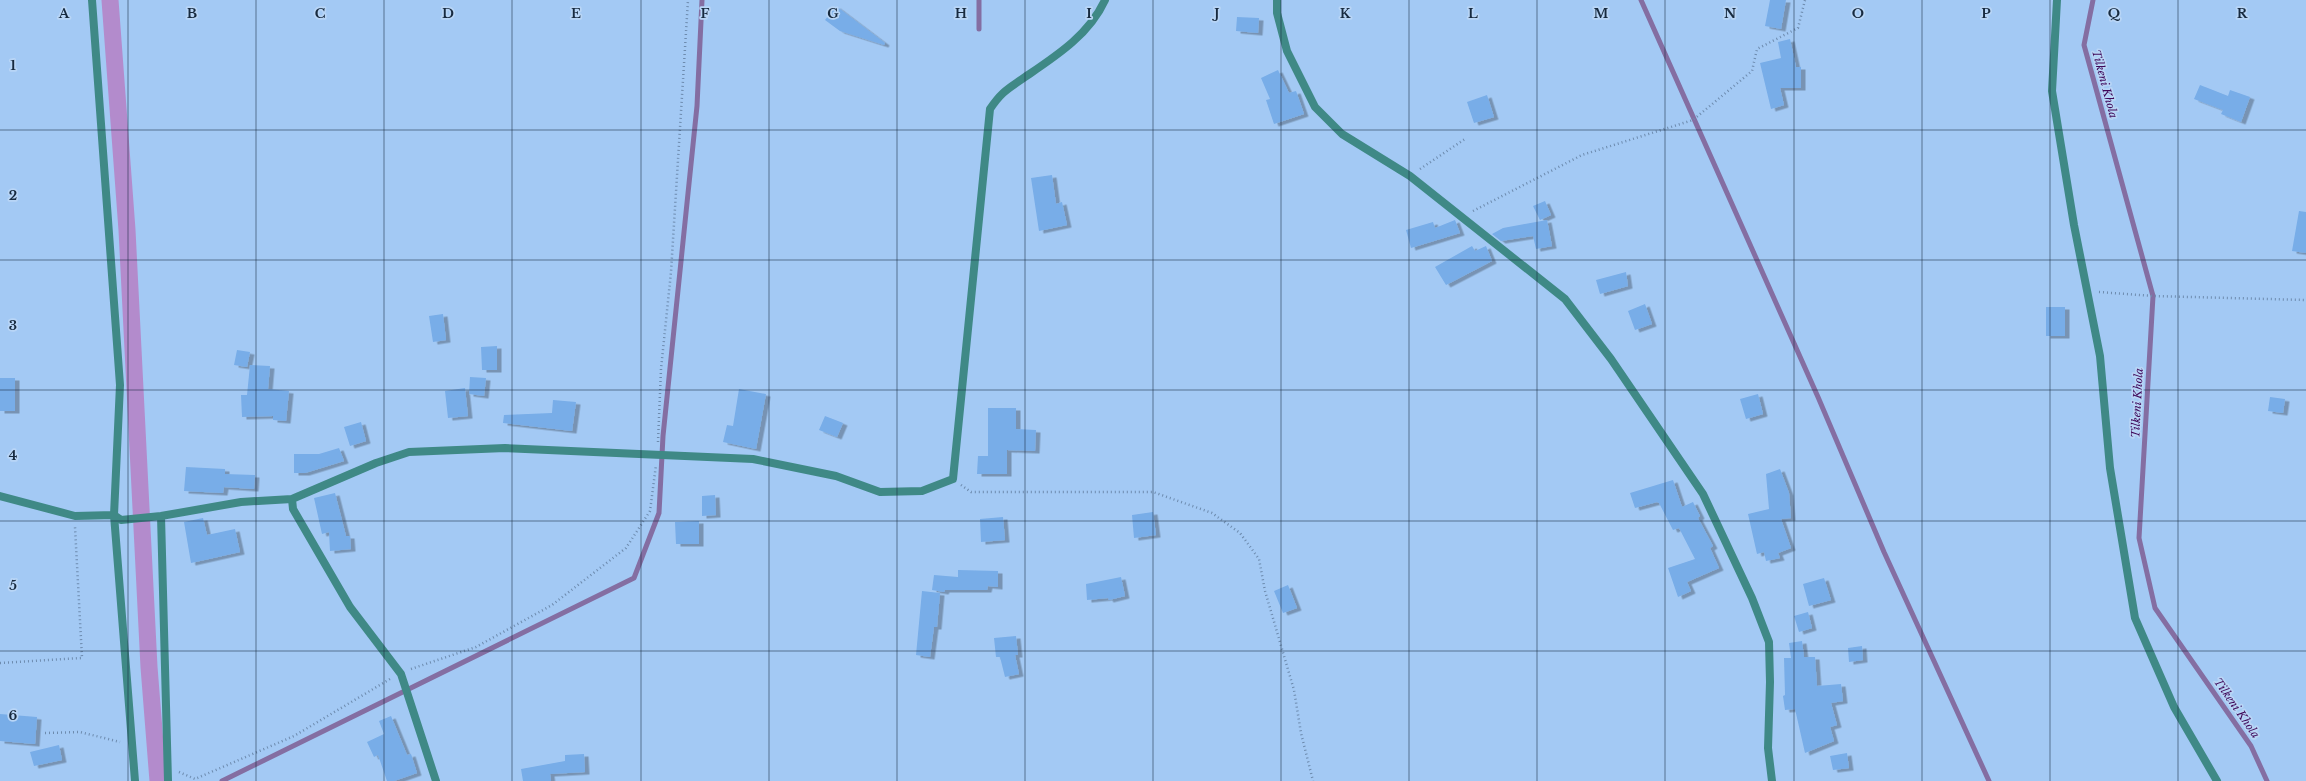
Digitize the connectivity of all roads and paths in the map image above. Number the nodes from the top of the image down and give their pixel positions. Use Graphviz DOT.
graph roads {
  1 [pos="92,0"];
  2 [pos="688,0"];
  3 [pos="1105,0"];
  4 [pos="1277,0"];
  5 [pos="1805,0"];
  6 [pos="2057,0"];
  7 [pos="1465,139"];
  8 [pos="1410,176"];
  9 [pos="1463,217"];
  10 [pos="2087,291"];
  11 [pos="2306,300"];
  12 [pos="657,456"];
  13 [pos="952,479"];
  14 [pos="0,496"];
  15 [pos="292,499"];
  16 [pos="75,516"];
  17 [pos="160,516"];
  18 [pos="117,518"];
  19 [pos="0,662"];
  20 [pos="401,673"];
  21 [pos="45,733"];
  22 [pos="130,745"];
  23 [pos="167,766"];
  24 [pos="135,781"];
  25 [pos="168,781"];
  26 [pos="436,781"];
  27 [pos="1313,781"];
  28 [pos="1772,781"];
  29 [pos="2217,781"];
  1 -- 18 [label="street"];
  2 -- 12 [label="path"];
  3 -- 13 [label="street"];
  4 -- 8 [label="street"];
  5 -- 9 [label="path"];
  6 -- 10 [label="street"];
  7 -- 8 [label="path"];
  8 -- 9 [label="street"];
  9 -- 28 [label="street"];
  10 -- 11 [label="path"];
  10 -- 29 [label="street"];
  12 -- 13 [label="street"];
  12 -- 15 [label="street"];
  12 -- 20 [label="path"];
  13 -- 27 [label="path"];
  14 -- 16 [label="street"];
  15 -- 17 [label="street"];
  15 -- 20 [label="street"];
  16 -- 18 [label="street"];
  16 -- 19 [label="path"];
  17 -- 18 [label="street"];
  17 -- 23 [label="street"];
  18 -- 22 [label="street"];
  20 -- 23 [label="path"];
  20 -- 26 [label="street"];
  21 -- 22 [label="path"];
  22 -- 24 [label="street"];
  23 -- 25 [label="street"];
}
